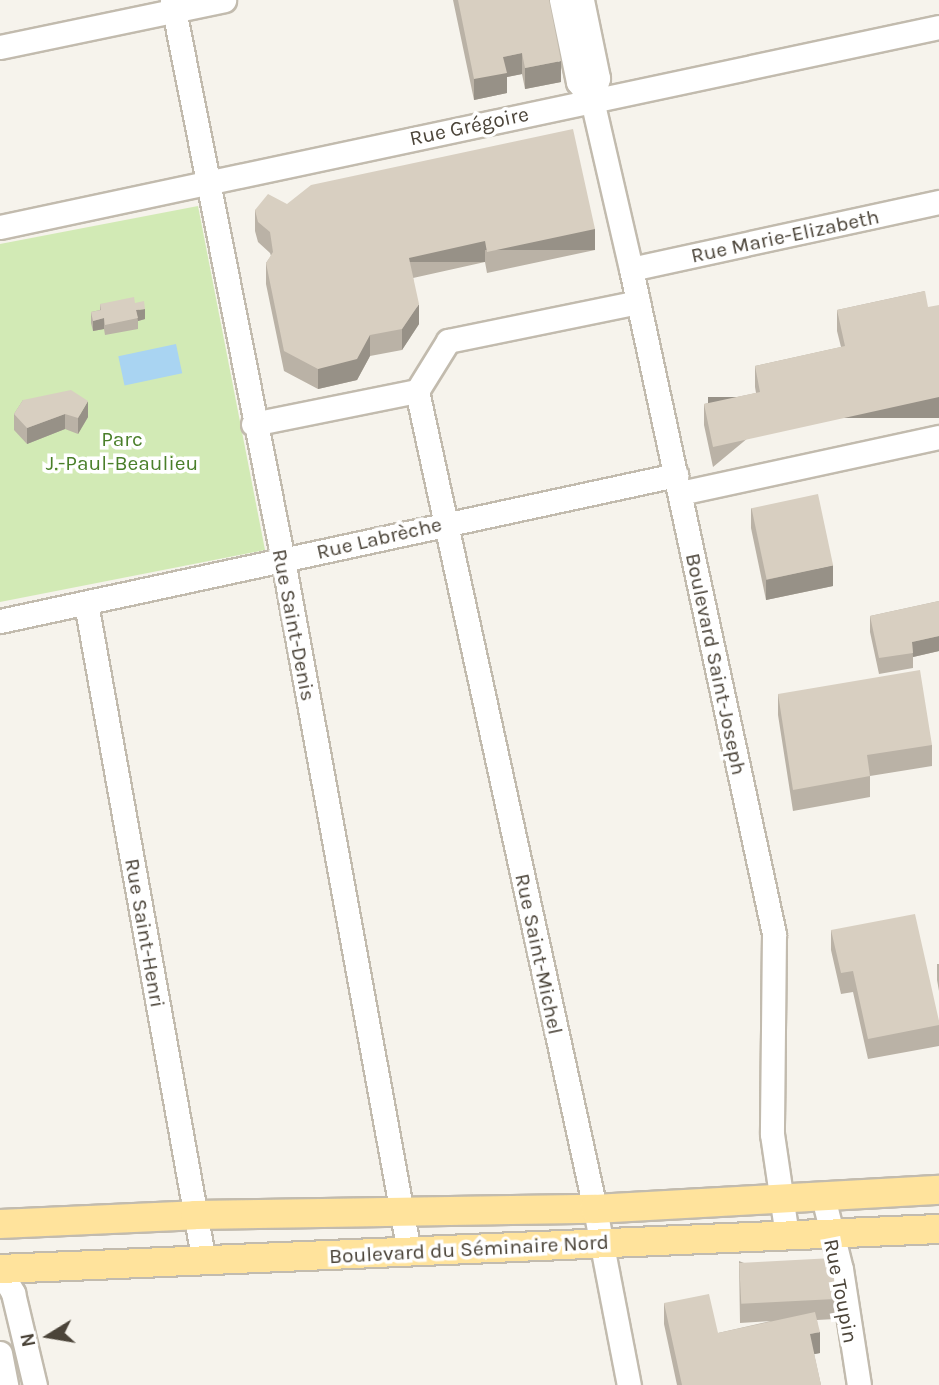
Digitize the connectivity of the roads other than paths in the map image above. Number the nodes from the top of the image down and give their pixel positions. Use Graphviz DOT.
graph roads {
  1 [pos="223,0"];
  2 [pos="561,0"];
  3 [pos="582,0"];
  4 [pos="173,5"];
  5 [pos="939,27"];
  6 [pos="0,47"];
  7 [pos="592,100"];
  8 [pos="207,182"];
  9 [pos="939,202"];
  10 [pos="0,227"];
  11 [pos="631,270"];
  12 [pos="638,302"];
  13 [pos="417,391"];
  14 [pos="253,424"];
  15 [pos="939,437"];
  16 [pos="678,484"];
  17 [pos="444,524"];
  18 [pos="283,560"];
  19 [pos="86,604"];
  20 [pos="0,621"];
  21 [pos="939,1190"];
  22 [pos="823,1197"];
  23 [pos="781,1198"];
  24 [pos="596,1209"];
  25 [pos="195,1214"];
  26 [pos="402,1214"];
  27 [pos="0,1224"];
  28 [pos="939,1229"];
  29 [pos="787,1234"];
  30 [pos="830,1234"];
  31 [pos="601,1242"];
  32 [pos="409,1251"];
  33 [pos="204,1262"];
  34 [pos="0,1270"];
  35 [pos="0,1353"];
  36 [pos="6,1385"];
  37 [pos="34,1385"];
  38 [pos="629,1385"];
  39 [pos="859,1385"];
  1 -- 4 [label="street"];
  2 -- 7 [label="street, Boulevard Saint-Joseph"];
  3 -- 7 [label="street, Boulevard Saint-Joseph"];
  4 -- 6 [label="street"];
  4 -- 8 [label="street, Rue Saint-Denis"];
  5 -- 7 [label="street, Rue Grégoire"];
  7 -- 8 [label="street, Rue Grégoire"];
  7 -- 11 [label="street, Boulevard Saint-Joseph"];
  8 -- 10 [label="street, Rue Grégoire"];
  8 -- 14 [label="street, Rue Saint-Denis"];
  9 -- 11 [label="street, Rue Marie-Elizabeth"];
  11 -- 12 [label="street, Boulevard Saint-Joseph"];
  12 -- 13 [label="street"];
  12 -- 16 [label="street, Boulevard Saint-Joseph"];
  13 -- 14 [label="street"];
  13 -- 17 [label="street, Rue Saint-Michel"];
  14 -- 18 [label="street, Rue Saint-Denis"];
  15 -- 16 [label="street, Rue Labrèche"];
  16 -- 17 [label="street, Rue Labrèche"];
  16 -- 23 [label="street, Boulevard Saint-Joseph"];
  17 -- 18 [label="street, Rue Labrèche"];
  17 -- 24 [label="street, Rue Saint-Michel"];
  18 -- 19 [label="street, Rue Labrèche"];
  18 -- 26 [label="street, Rue Saint-Denis"];
  19 -- 20 [label="street, Rue Labrèche"];
  19 -- 25 [label="street, Rue Saint-Henri"];
  21 -- 22 [label="main road, Boulevard du Séminaire Nord"];
  22 -- 23 [label="main road, Boulevard du Séminaire Nord"];
  22 -- 30 [label="street, Rue Toupin"];
  23 -- 24 [label="main road, Boulevard du Séminaire Nord"];
  23 -- 29 [label="street, Boulevard Saint-Joseph"];
  24 -- 26 [label="main road, Boulevard du Séminaire Nord"];
  24 -- 31 [label="street, Rue Saint-Michel"];
  25 -- 26 [label="main road, Boulevard du Séminaire Nord"];
  25 -- 27 [label="main road, Boulevard du Séminaire Nord"];
  25 -- 33 [label="street, Rue Saint-Henri"];
  26 -- 32 [label="street, Rue Saint-Denis"];
  28 -- 30 [label="main road, Boulevard du Séminaire Nord"];
  29 -- 30 [label="main road, Boulevard du Séminaire Nord"];
  29 -- 31 [label="main road, Boulevard du Séminaire Nord"];
  30 -- 39 [label="street, Rue Toupin"];
  31 -- 32 [label="main road, Boulevard du Séminaire Nord"];
  31 -- 38 [label="street, Rue Saint-Michel"];
  32 -- 33 [label="main road, Boulevard du Séminaire Nord"];
  33 -- 34 [label="main road, Boulevard du Séminaire Nord"];
  34 -- 37 [label="street"];
  35 -- 36 [label="street"];
}
